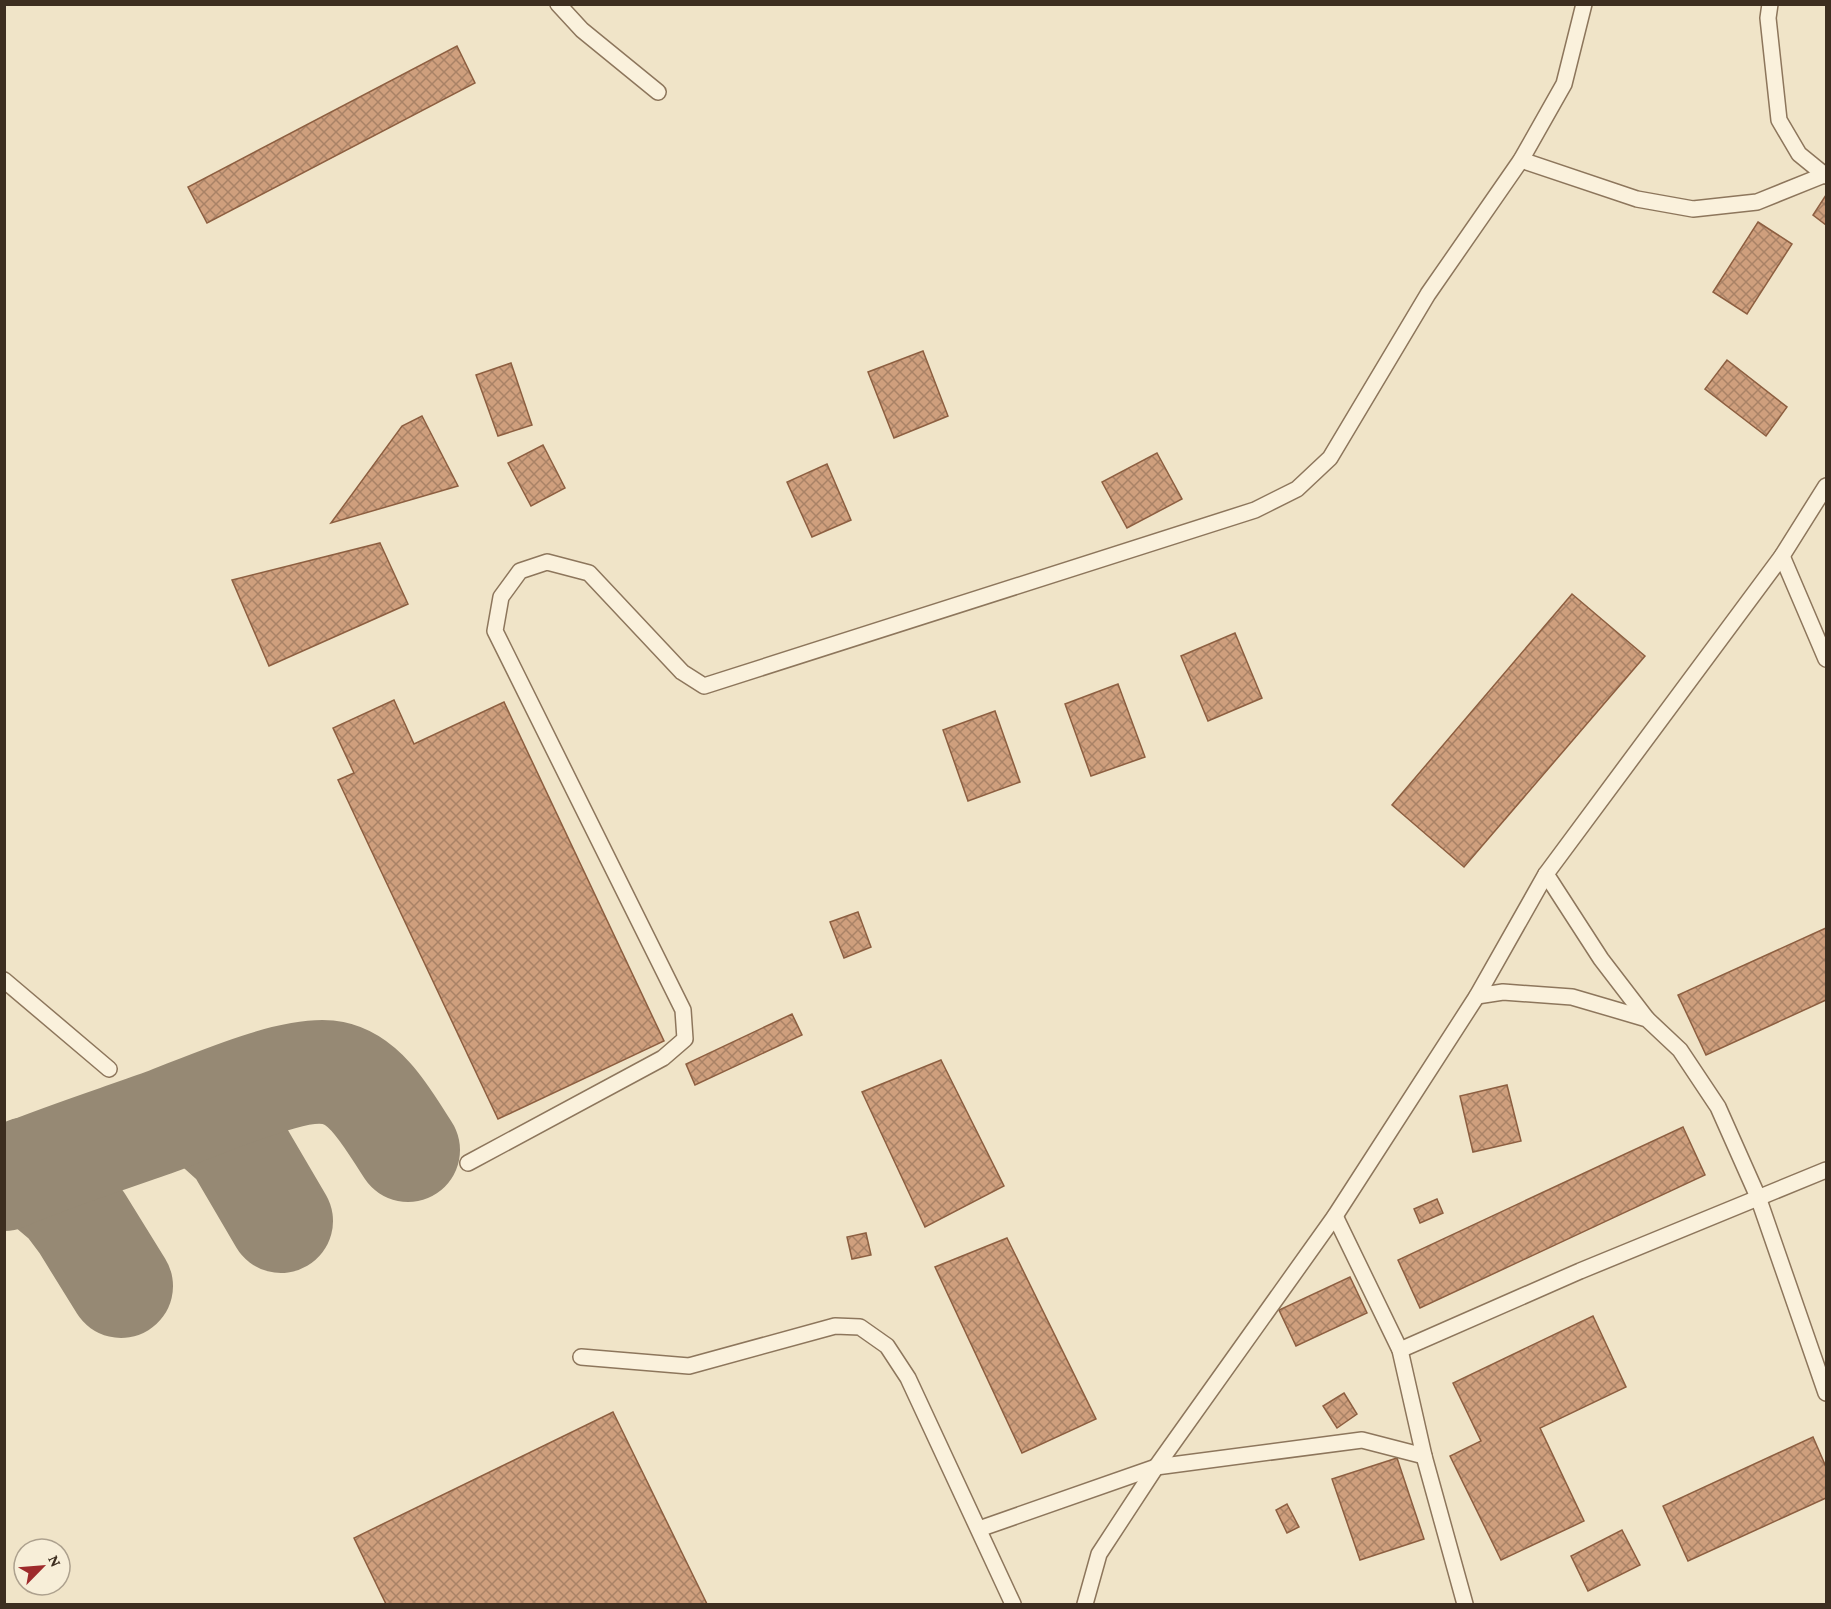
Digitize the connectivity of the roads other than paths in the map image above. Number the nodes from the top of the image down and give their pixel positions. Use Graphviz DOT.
graph roads {
  1 [pos="558,4"];
  2 [pos="1584,4"];
  3 [pos="1770,4"];
  4 [pos="658,92"];
  5 [pos="1521,160"];
  6 [pos="1825,176"];
  7 [pos="1827,486"];
  8 [pos="1782,556"];
  9 [pos="1827,659"];
  10 [pos="1546,874"];
  11 [pos="4,980"];
  12 [pos="1477,996"];
  13 [pos="1647,1019"];
  14 [pos="109,1069"];
  15 [pos="468,1163"];
  16 [pos="1827,1170"];
  17 [pos="1758,1197"];
  18 [pos="1335,1216"];
  19 [pos="1400,1350"];
  20 [pos="581,1357"];
  21 [pos="1827,1393"];
  22 [pos="1425,1456"];
  23 [pos="1156,1467"];
  24 [pos="979,1529"];
  25 [pos="1013,1605"];
  26 [pos="1085,1605"];
  27 [pos="1465,1605"];
  1 -- 4 [label="lane"];
  2 -- 5 [label="lane"];
  3 -- 6 [label="lane"];
  5 -- 6 [label="lane"];
  5 -- 15 [label="lane"];
  7 -- 8 [label="lane"];
  8 -- 9 [label="lane"];
  8 -- 10 [label="lane"];
  10 -- 12 [label="lane"];
  10 -- 13 [label="lane"];
  11 -- 14 [label="lane"];
  12 -- 13 [label="lane"];
  12 -- 18 [label="lane"];
  13 -- 17 [label="lane"];
  16 -- 17 [label="lane"];
  17 -- 19 [label="lane"];
  17 -- 21 [label="lane"];
  18 -- 19 [label="lane"];
  18 -- 23 [label="lane"];
  19 -- 22 [label="lane"];
  20 -- 24 [label="lane"];
  22 -- 23 [label="lane"];
  22 -- 27 [label="lane"];
  23 -- 24 [label="lane"];
  23 -- 26 [label="lane"];
  24 -- 25 [label="lane"];
}
